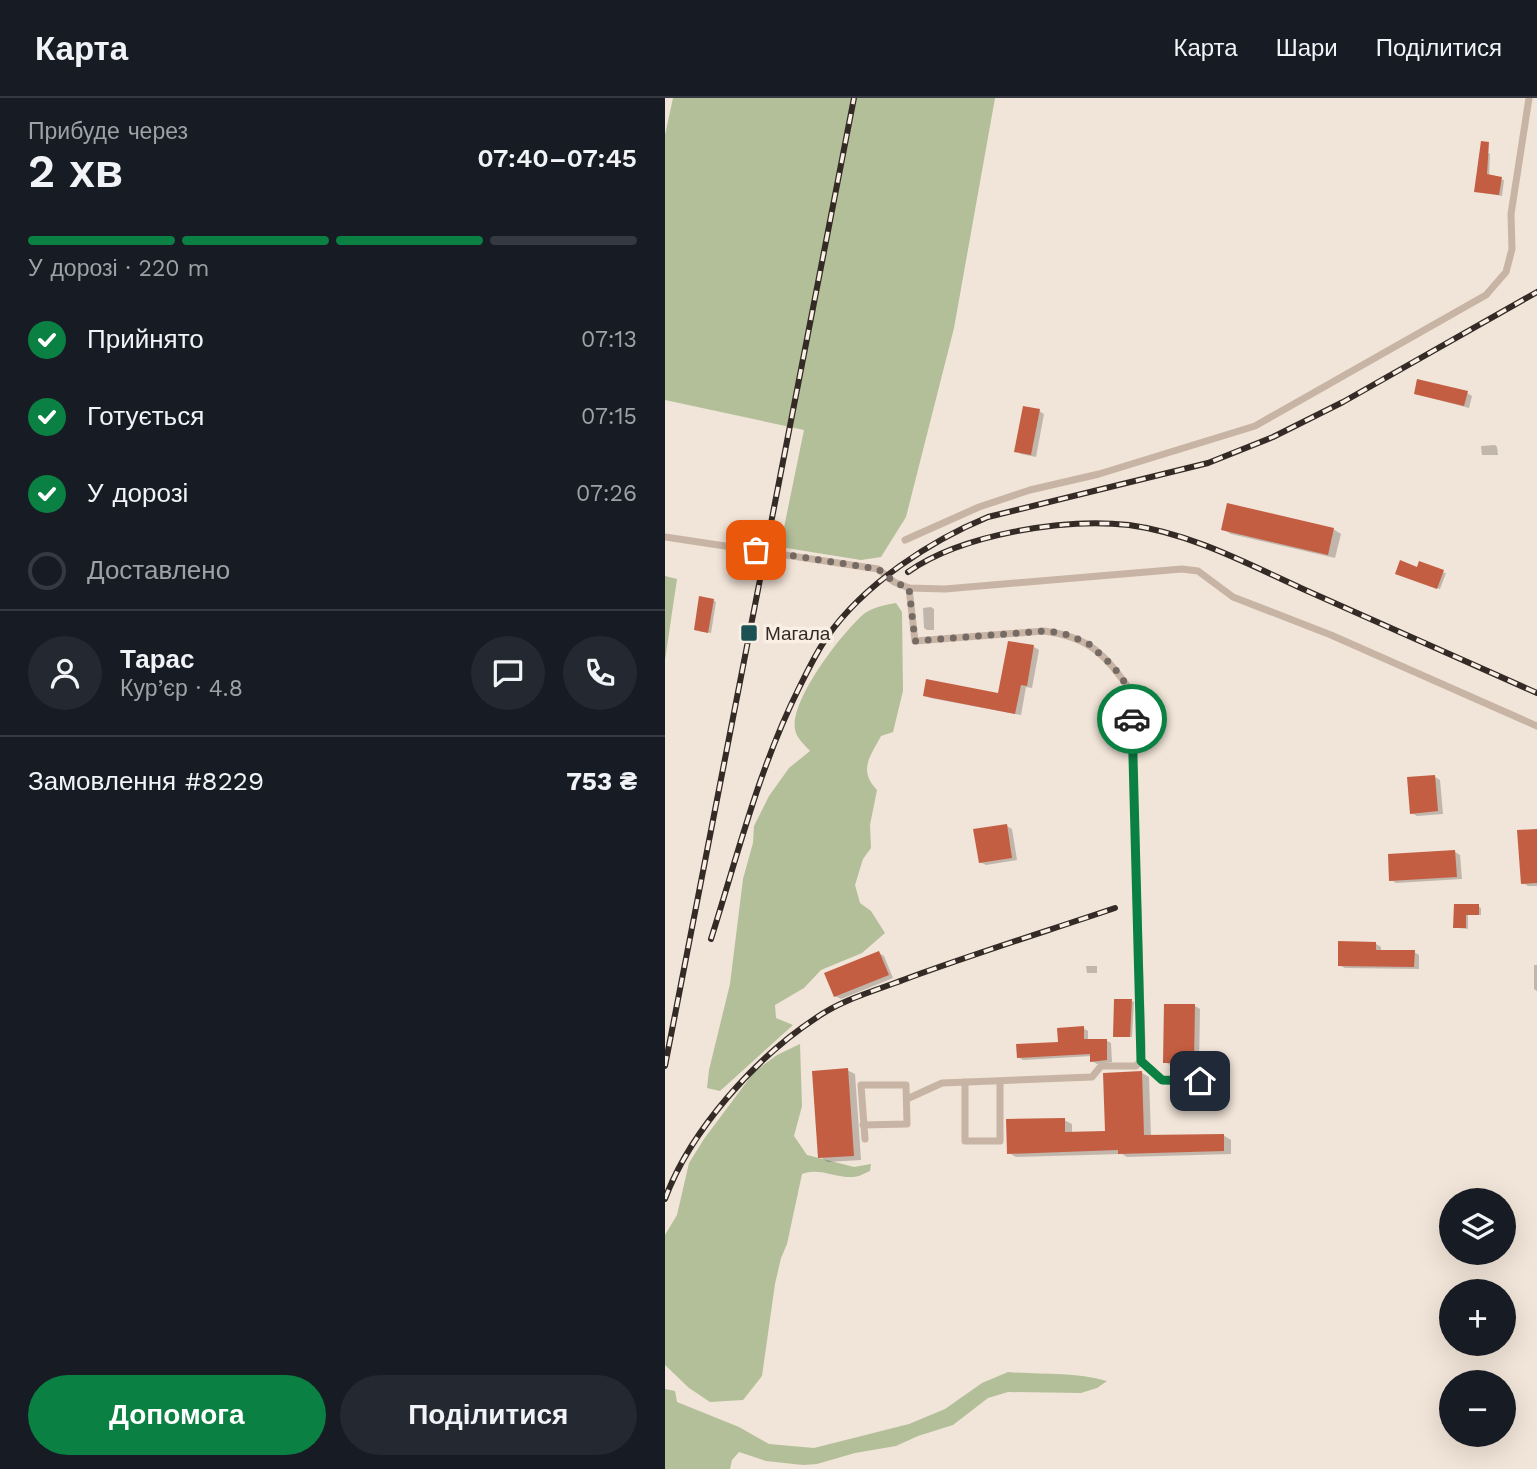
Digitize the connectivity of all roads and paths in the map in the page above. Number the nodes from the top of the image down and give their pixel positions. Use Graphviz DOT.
graph roads {
  1 [pos="1529,98"];
  2 [pos="665,537"];
  3 [pos="905,540"];
  4 [pos="909,588"];
  5 [pos="1537,726"];
  6 [pos="1141,1061"];
  7 [pos="1000,1081"];
  8 [pos="1200,1081"];
  9 [pos="965,1082"];
  10 [pos="907,1099"];
  11 [pos="863,1125"];
  12 [pos="865,1139"];
  1 -- 3 [label="lane"];
  2 -- 4 [label="lane"];
  4 -- 5 [label="lane"];
  4 -- 6 [label="lane"];
  6 -- 7 [label="lane"];
  6 -- 8 [label="lane"];
  7 -- 9 [label="lane"];
  7 -- 9 [label="lane"];
  9 -- 10 [label="lane"];
  10 -- 11 [label="lane"];
  10 -- 11 [label="lane"];
  11 -- 12 [label="lane"];
}
